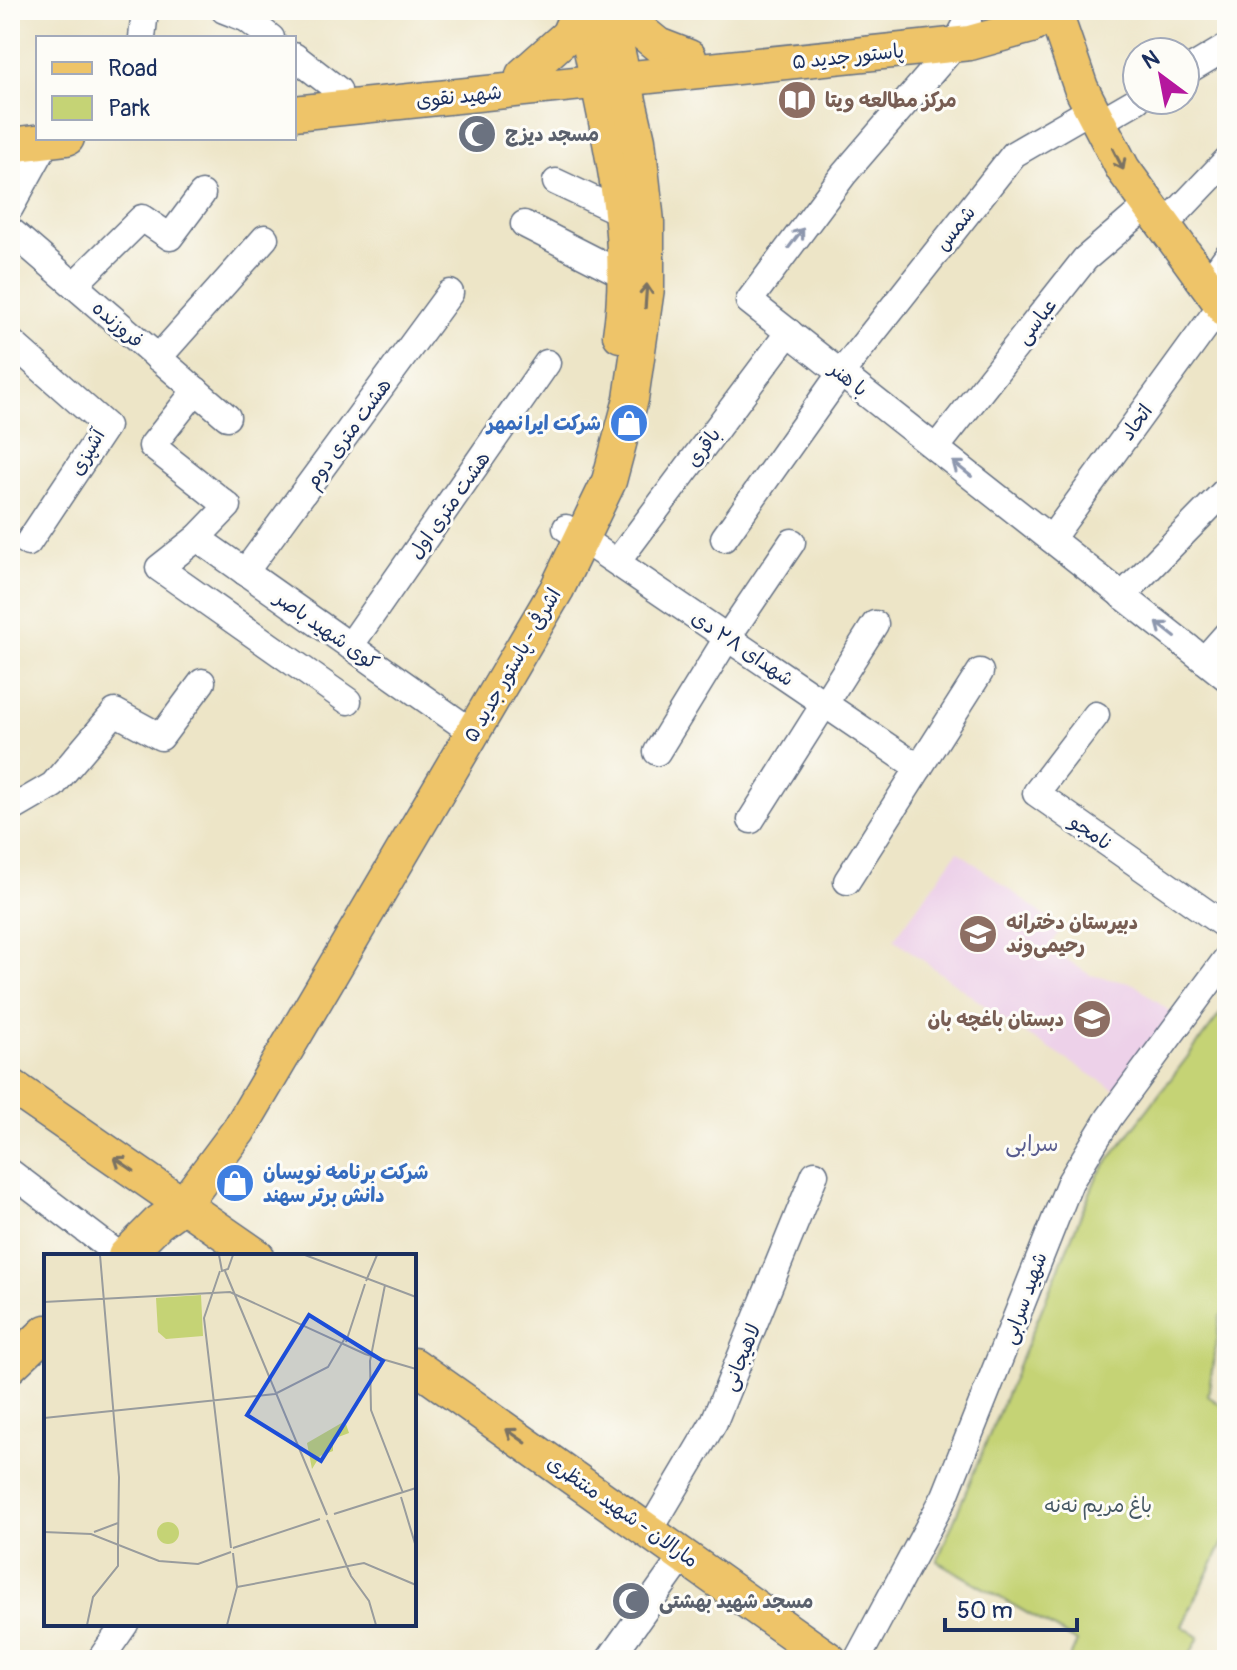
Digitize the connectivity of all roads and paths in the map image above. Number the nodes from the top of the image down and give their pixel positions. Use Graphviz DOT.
graph roads {
  1 [pos="145,10"];
  2 [pos="224,10"];
  3 [pos="581,10"];
  4 [pos="608,10"];
  5 [pos="615,10"];
  6 [pos="1025,10"];
  7 [pos="1042,10"];
  8 [pos="1055,10"];
  9 [pos="962,33"];
  10 [pos="142,36"];
  11 [pos="268,36"];
  12 [pos="1227,47"];
  13 [pos="689,57"];
  14 [pos="296,58"];
  15 [pos="1201,62"];
  16 [pos="609,74"];
  17 [pos="535,81"];
  18 [pos="338,90"];
  19 [pos="296,95"];
  20 [pos="1121,106"];
  21 [pos="296,113"];
  22 [pos="1095,116"];
  23 [pos="10,127"];
  24 [pos="36,131"];
  25 [pos="36,138"];
  26 [pos="48,140"];
  27 [pos="10,145"];
  28 [pos="613,150"];
  29 [pos="1227,160"];
  30 [pos="556,182"];
  31 [pos="202,194"];
  32 [pos="10,208"];
  33 [pos="622,213"];
  34 [pos="1156,215"];
  35 [pos="524,224"];
  36 [pos="10,230"];
  37 [pos="265,238"];
  38 [pos="1227,256"];
  39 [pos="624,275"];
  40 [pos="74,285"];
  41 [pos="450,293"];
  42 [pos="1218,300"];
  43 [pos="789,332"];
  44 [pos="10,341"];
  45 [pos="158,358"];
  46 [pos="547,363"];
  47 [pos="841,373"];
  48 [pos="196,390"];
  49 [pos="227,417"];
  50 [pos="936,448"];
  51 [pos="1227,489"];
  52 [pos="574,533"];
  53 [pos="197,538"];
  54 [pos="724,538"];
  55 [pos="1051,539"];
  56 [pos="792,542"];
  57 [pos="28,543"];
  58 [pos="617,562"];
  59 [pos="245,572"];
  60 [pos="1122,596"];
  61 [pos="875,624"];
  62 [pos="1227,634"];
  63 [pos="727,638"];
  64 [pos="350,646"];
  65 [pos="1204,660"];
  66 [pos="980,672"];
  67 [pos="1227,678"];
  68 [pos="202,682"];
  69 [pos="348,701"];
  70 [pos="825,704"];
  71 [pos="1096,715"];
  72 [pos="465,727"];
  73 [pos="657,752"];
  74 [pos="919,768"];
  75 [pos="10,810"];
  76 [pos="751,820"];
  77 [pos="847,881"];
  78 [pos="1227,927"];
  79 [pos="1227,958"];
  80 [pos="15,1098"];
  81 [pos="10,1172"];
  82 [pos="815,1174"];
  83 [pos="171,1208"];
  84 [pos="120,1254"];
  85 [pos="125,1254"];
  86 [pos="253,1254"];
  87 [pos="44,1334"];
  88 [pos="10,1366"];
  89 [pos="416,1366"];
  90 [pos="650,1530"];
  91 [pos="674,1569"];
  92 [pos="124,1626"];
  93 [pos="100,1660"];
  94 [pos="609,1660"];
  95 [pos="830,1660"];
  96 [pos="857,1660"];
  1 -- 10 [label="street"];
  2 -- 11 [label="street"];
  3 -- 16 [label="main road"];
  3 -- 17 [label="main road"];
  4 -- 16 [label="main road"];
  5 -- 13 [label="main road"];
  6 -- 9 [label="main road, پاستور جدید ۵"];
  7 -- 8 [label="main road"];
  8 -- 9 [label="main road, پاستور جدید ۵"];
  8 -- 22 [label="main road"];
  9 -- 13 [label="main road, پاستور جدید ۵"];
  9 -- 16 [label="main road, پاستور جدید ۵"];
  43 -- 9 [label="street, با هنر, one-way"];
  12 -- 15 [label="street"];
  13 -- 16 [label="main road, پاستور جدید ۵"];
  14 -- 18 [label="street"];
  16 -- 17 [label="main road, شهید نقوی"];
  16 -- 28 [label="main road, اشرفی - پاستور جدید ۵"];
  52 -- 16 [label="main road, اشرفی - پاستور جدید ۵, one-way"];
  17 -- 18 [label="main road, شهید نقوی"];
  17 -- 21 [label="main road, شهید نقوی"];
  17 -- 28 [label="main road"];
  18 -- 19 [label="main road, شهید نقوی"];
  20 -- 22 [label="street, شمس"];
  22 -- 34 [label="main road, one-way"];
  22 -- 47 [label="street, شمس"];
  23 -- 24 [label="main road"];
  25 -- 27 [label="main road"];
  26 -- 32 [label="street"];
  28 -- 33 [label="main road, اشرفی - پاستور جدید ۵"];
  29 -- 34 [label="street, عباسی"];
  30 -- 33 [label="street"];
  31 -- 40 [label="street"];
  33 -- 39 [label="main road, اشرفی - پاستور جدید ۵"];
  34 -- 42 [label="main road"];
  34 -- 50 [label="street, عباسی"];
  35 -- 39 [label="street"];
  36 -- 40 [label="street, فروزنده"];
  37 -- 45 [label="street"];
  38 -- 42 [label="street, اتحاد"];
  39 -- 52 [label="main road, اشرفی - پاستور جدید ۵"];
  40 -- 45 [label="street, فروزنده"];
  41 -- 59 [label="street, هشت متری دوم"];
  42 -- 55 [label="street, اتحاد"];
  43 -- 47 [label="street, با هنر"];
  43 -- 58 [label="street, باقری"];
  44 -- 57 [label="street, آشپزی"];
  45 -- 48 [label="street, فروزنده"];
  46 -- 64 [label="street, هشت متری اول"];
  47 -- 50 [label="street, با هنر"];
  47 -- 54 [label="street, شمس"];
  48 -- 49 [label="street, فروزنده"];
  48 -- 53 [label="street"];
  55 -- 50 [label="street, با هنر, one-way"];
  51 -- 60 [label="street"];
  52 -- 58 [label="street, شهدای ۲۸ دی"];
  52 -- 72 [label="main road, اشرفی - پاستور جدید ۵"];
  53 -- 59 [label="street, کوی شهید باصر"];
  53 -- 69 [label="street"];
  55 -- 60 [label="street, با هنر"];
  56 -- 63 [label="street"];
  58 -- 63 [label="street, شهدای ۲۸ دی"];
  59 -- 64 [label="street, کوی شهید باصر"];
  65 -- 60 [label="street, با هنر, one-way"];
  61 -- 70 [label="street"];
  62 -- 65 [label="street"];
  63 -- 70 [label="street, شهدای ۲۸ دی"];
  63 -- 73 [label="street"];
  64 -- 72 [label="street, کوی شهید باصر"];
  65 -- 67 [label="street, با هنر"];
  66 -- 74 [label="street"];
  68 -- 75 [label="street"];
  70 -- 74 [label="street, شهدای ۲۸ دی"];
  70 -- 76 [label="street"];
  71 -- 78 [label="street, نامجو"];
  72 -- 83 [label="main road, اشرفی - پاستور جدید ۵"];
  74 -- 77 [label="street"];
  79 -- 96 [label="street, شهید سرابی"];
  83 -- 80 [label="main road, one-way"];
  81 -- 84 [label="street"];
  82 -- 90 [label="street, لاهیجانی"];
  83 -- 85 [label="main road, اشرفی - پاستور جدید ۵"];
  83 -- 86 [label="main road"];
  87 -- 88 [label="main road"];
  90 -- 89 [label="main road, مارالان - شهید منتظری, one-way"];
  90 -- 95 [label="main road, مارالان - شهید منتظری"];
  91 -- 94 [label="street"];
  92 -- 93 [label="street"];
}
